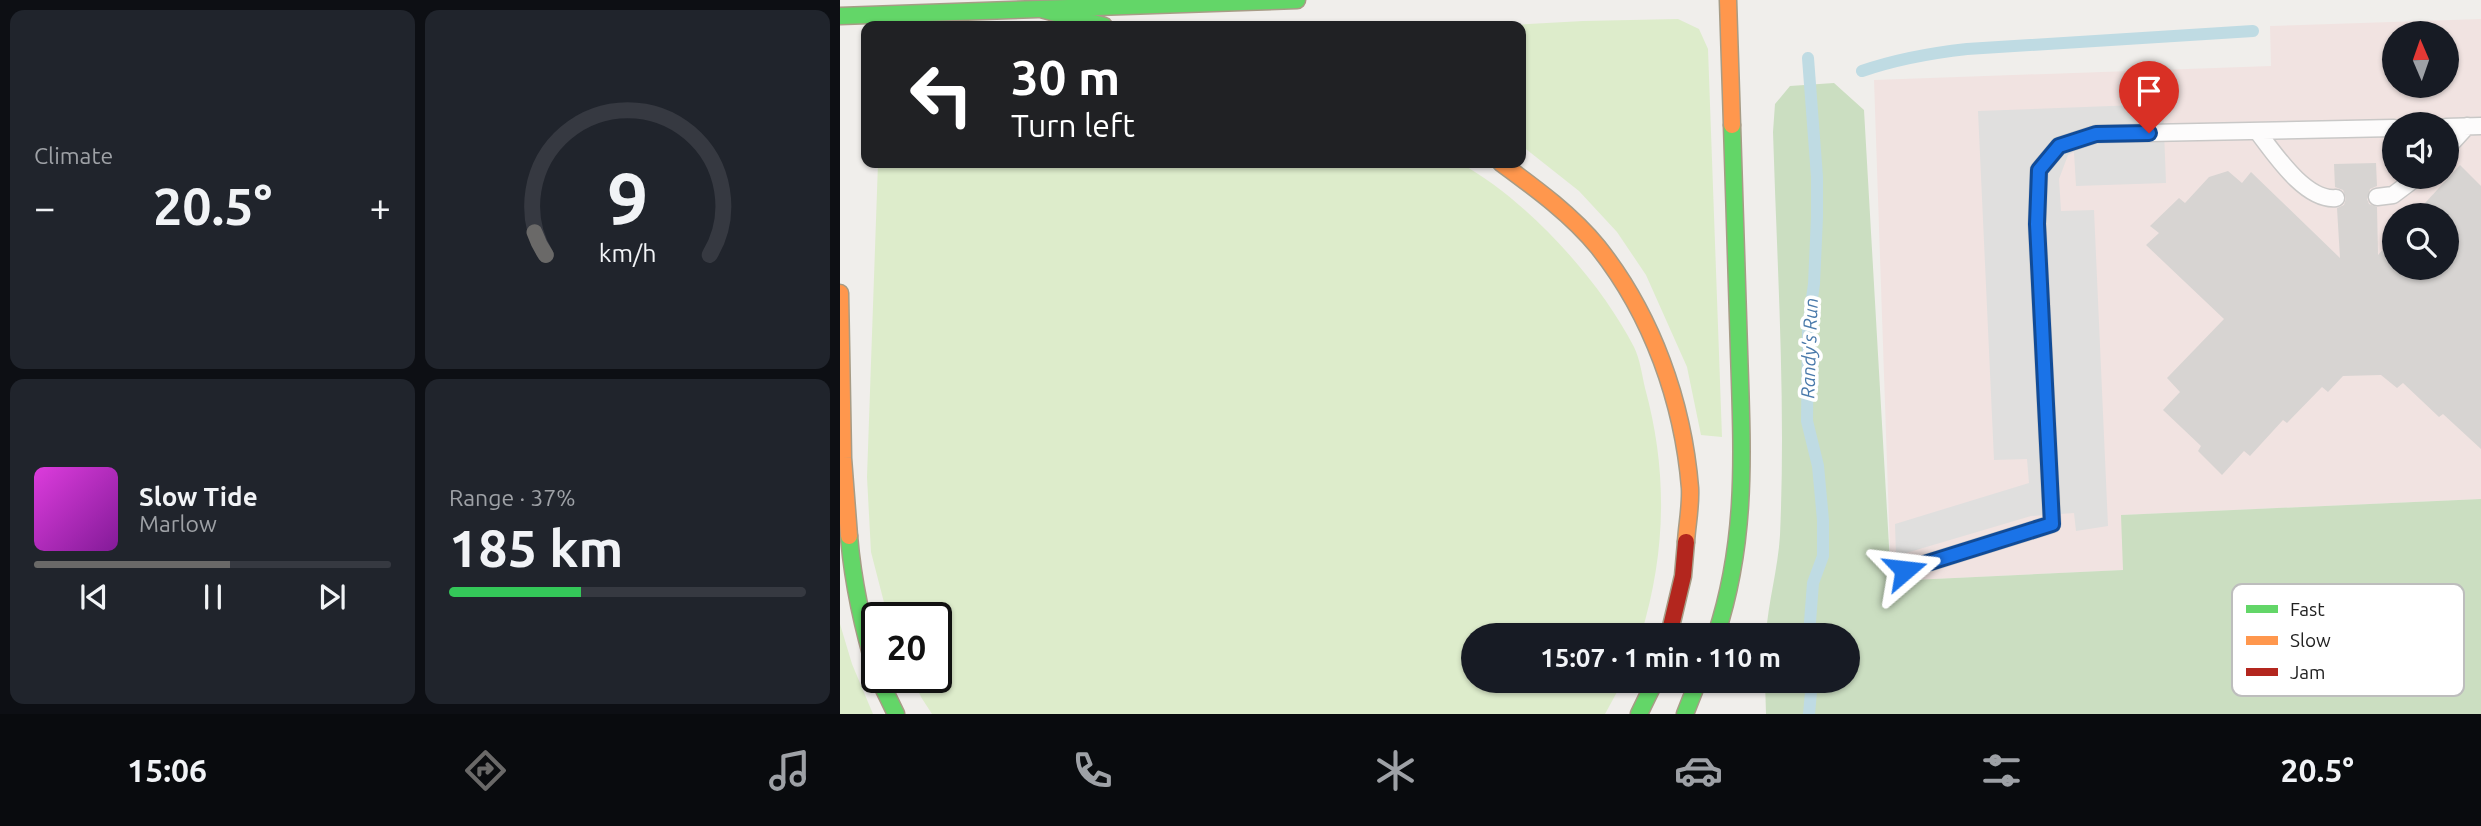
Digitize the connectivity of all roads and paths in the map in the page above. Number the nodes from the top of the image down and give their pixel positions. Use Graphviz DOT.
graph roads {
  1 [pos="1297,0"];
  2 [pos="1728,0"];
  3 [pos="1041,9"];
  4 [pos="840,16"];
  5 [pos="1085,21"];
  6 [pos="2474,126"];
  7 [pos="2382,128"];
  8 [pos="2257,131"];
  9 [pos="2459,138"];
  10 [pos="1508,168"];
  11 [pos="2401,189"];
  12 [pos="2377,197"];
  13 [pos="2336,198"];
  14 [pos="840,293"];
  15 [pos="1905,570"];
  16 [pos="1672,623"];
  17 [pos="1721,623"];
  18 [pos="861,625"];
  19 [pos="886,693"];
  20 [pos="1649,693"];
  21 [pos="1693,693"];
  22 [pos="896,714"];
  23 [pos="1639,714"];
  24 [pos="1685,714"];
  1 -- 3 [label="main road"];
  2 -- 17 [label="main road"];
  3 -- 4 [label="main road"];
  3 -- 5 [label="main road"];
  6 -- 9 [label="lane"];
  7 -- 8 [label="lane"];
  8 -- 13 [label="lane"];
  8 -- 15 [label="lane"];
  10 -- 16 [label="main road"];
  11 -- 12 [label="lane"];
  14 -- 18 [label="main road"];
  19 -- 22 [label="main road"];
  20 -- 23 [label="main road"];
  21 -- 24 [label="main road"];
}
